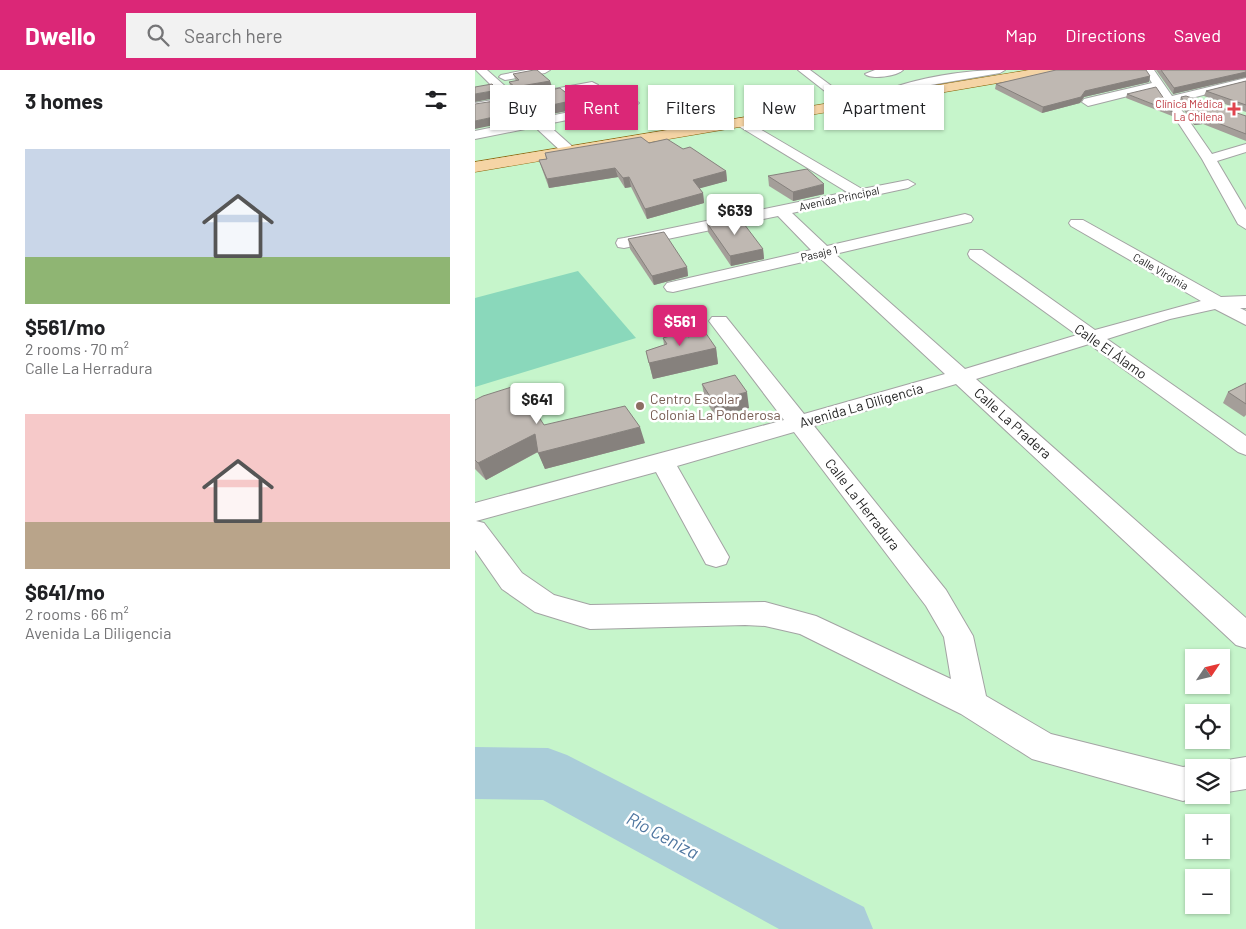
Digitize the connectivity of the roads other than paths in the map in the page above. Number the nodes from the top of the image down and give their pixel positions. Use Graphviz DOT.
graph roads {
  1 [pos="481,70"];
  2 [pos="545,70"];
  3 [pos="803,70"];
  4 [pos="899,70"];
  5 [pos="928,70"];
  6 [pos="1000,70"];
  7 [pos="1051,70"];
  8 [pos="1149,70"];
  9 [pos="867,72"];
  10 [pos="976,72"];
  11 [pos="940,76"];
  12 [pos="491,79"];
  13 [pos="475,82"];
  14 [pos="1244,82"];
  15 [pos="497,85"];
  16 [pos="887,85"];
  17 [pos="919,85"];
  18 [pos="1160,85"];
  19 [pos="824,86"];
  20 [pos="944,87"];
  21 [pos="1186,96"];
  22 [pos="1170,100"];
  23 [pos="1088,102"];
  24 [pos="1203,102"];
  25 [pos="490,104"];
  26 [pos="475,107"];
  27 [pos="824,107"];
  28 [pos="741,122"];
  29 [pos="499,130"];
  30 [pos="547,130"];
  31 [pos="475,135"];
  32 [pos="566,148"];
  33 [pos="1246,148"];
  34 [pos="1209,159"];
  35 [pos="475,167"];
  36 [pos="908,184"];
  37 [pos="860,194"];
  38 [pos="1241,207"];
  39 [pos="781,210"];
  40 [pos="965,219"];
  41 [pos="1077,223"];
  42 [pos="1246,224"];
  43 [pos="624,243"];
  44 [pos="823,252"];
  45 [pos="976,254"];
  46 [pos="673,287"];
  47 [pos="1246,302"];
  48 [pos="1217,303"];
  49 [pos="1246,320"];
  50 [pos="719,321"];
  51 [pos="1091,337"];
  52 [pos="962,376"];
  53 [pos="799,422"];
  54 [pos="1246,447"];
  55 [pos="663,462"];
  56 [pos="475,512"];
  57 [pos="475,530"];
  58 [pos="715,557"];
  59 [pos="1246,636"];
  60 [pos="972,704"];
  61 [pos="1246,773"];
  62 [pos="1230,776"];
  63 [pos="1185,784"];
  1 -- 12 [label="street"];
  2 -- 12 [label="street"];
  3 -- 19 [label="street"];
  4 -- 9 [label="street"];
  5 -- 11 [label="street"];
  6 -- 10 [label="street"];
  7 -- 20 [label="main road"];
  8 -- 18 [label="street"];
  9 -- 16 [label="street"];
  10 -- 17 [label="street"];
  12 -- 13 [label="street"];
  12 -- 15 [label="street"];
  14 -- 21 [label="street"];
  18 -- 22 [label="street"];
  18 -- 23 [label="street"];
  21 -- 22 [label="street"];
  21 -- 24 [label="street"];
  22 -- 34 [label="street"];
  25 -- 26 [label="street"];
  27 -- 28 [label="main road"];
  28 -- 32 [label="main road"];
  28 -- 37 [label="street"];
  29 -- 31 [label="street"];
  30 -- 32 [label="street"];
  32 -- 35 [label="main road"];
  33 -- 34 [label="street"];
  34 -- 38 [label="street"];
  36 -- 37 [label="street, Avenida Principal"];
  37 -- 39 [label="street, Avenida Principal"];
  38 -- 42 [label="street"];
  39 -- 43 [label="street, Avenida Principal"];
  39 -- 44 [label="street, Calle La Pradera"];
  40 -- 44 [label="street, Pasaje 1"];
  41 -- 48 [label="street, Calle Virginia"];
  44 -- 46 [label="street, Pasaje 1"];
  44 -- 52 [label="street, Calle La Pradera"];
  45 -- 51 [label="street, Calle El Álamo"];
  47 -- 48 [label="street, Avenida La Diligencia"];
  48 -- 49 [label="street, Calle Virginia"];
  48 -- 51 [label="street, Avenida La Diligencia"];
  50 -- 53 [label="street, Calle La Herradura"];
  51 -- 52 [label="street, Avenida La Diligencia"];
  51 -- 54 [label="street, Calle El Álamo"];
  52 -- 53 [label="street, Avenida La Diligencia"];
  52 -- 59 [label="street, Calle La Pradera"];
  53 -- 55 [label="street, Avenida La Diligencia"];
  53 -- 60 [label="street, Calle La Herradura"];
  55 -- 56 [label="street, Avenida La Diligencia"];
  55 -- 58 [label="street"];
  57 -- 60 [label="street"];
  60 -- 63 [label="street"];
  61 -- 62 [label="street"];
}
